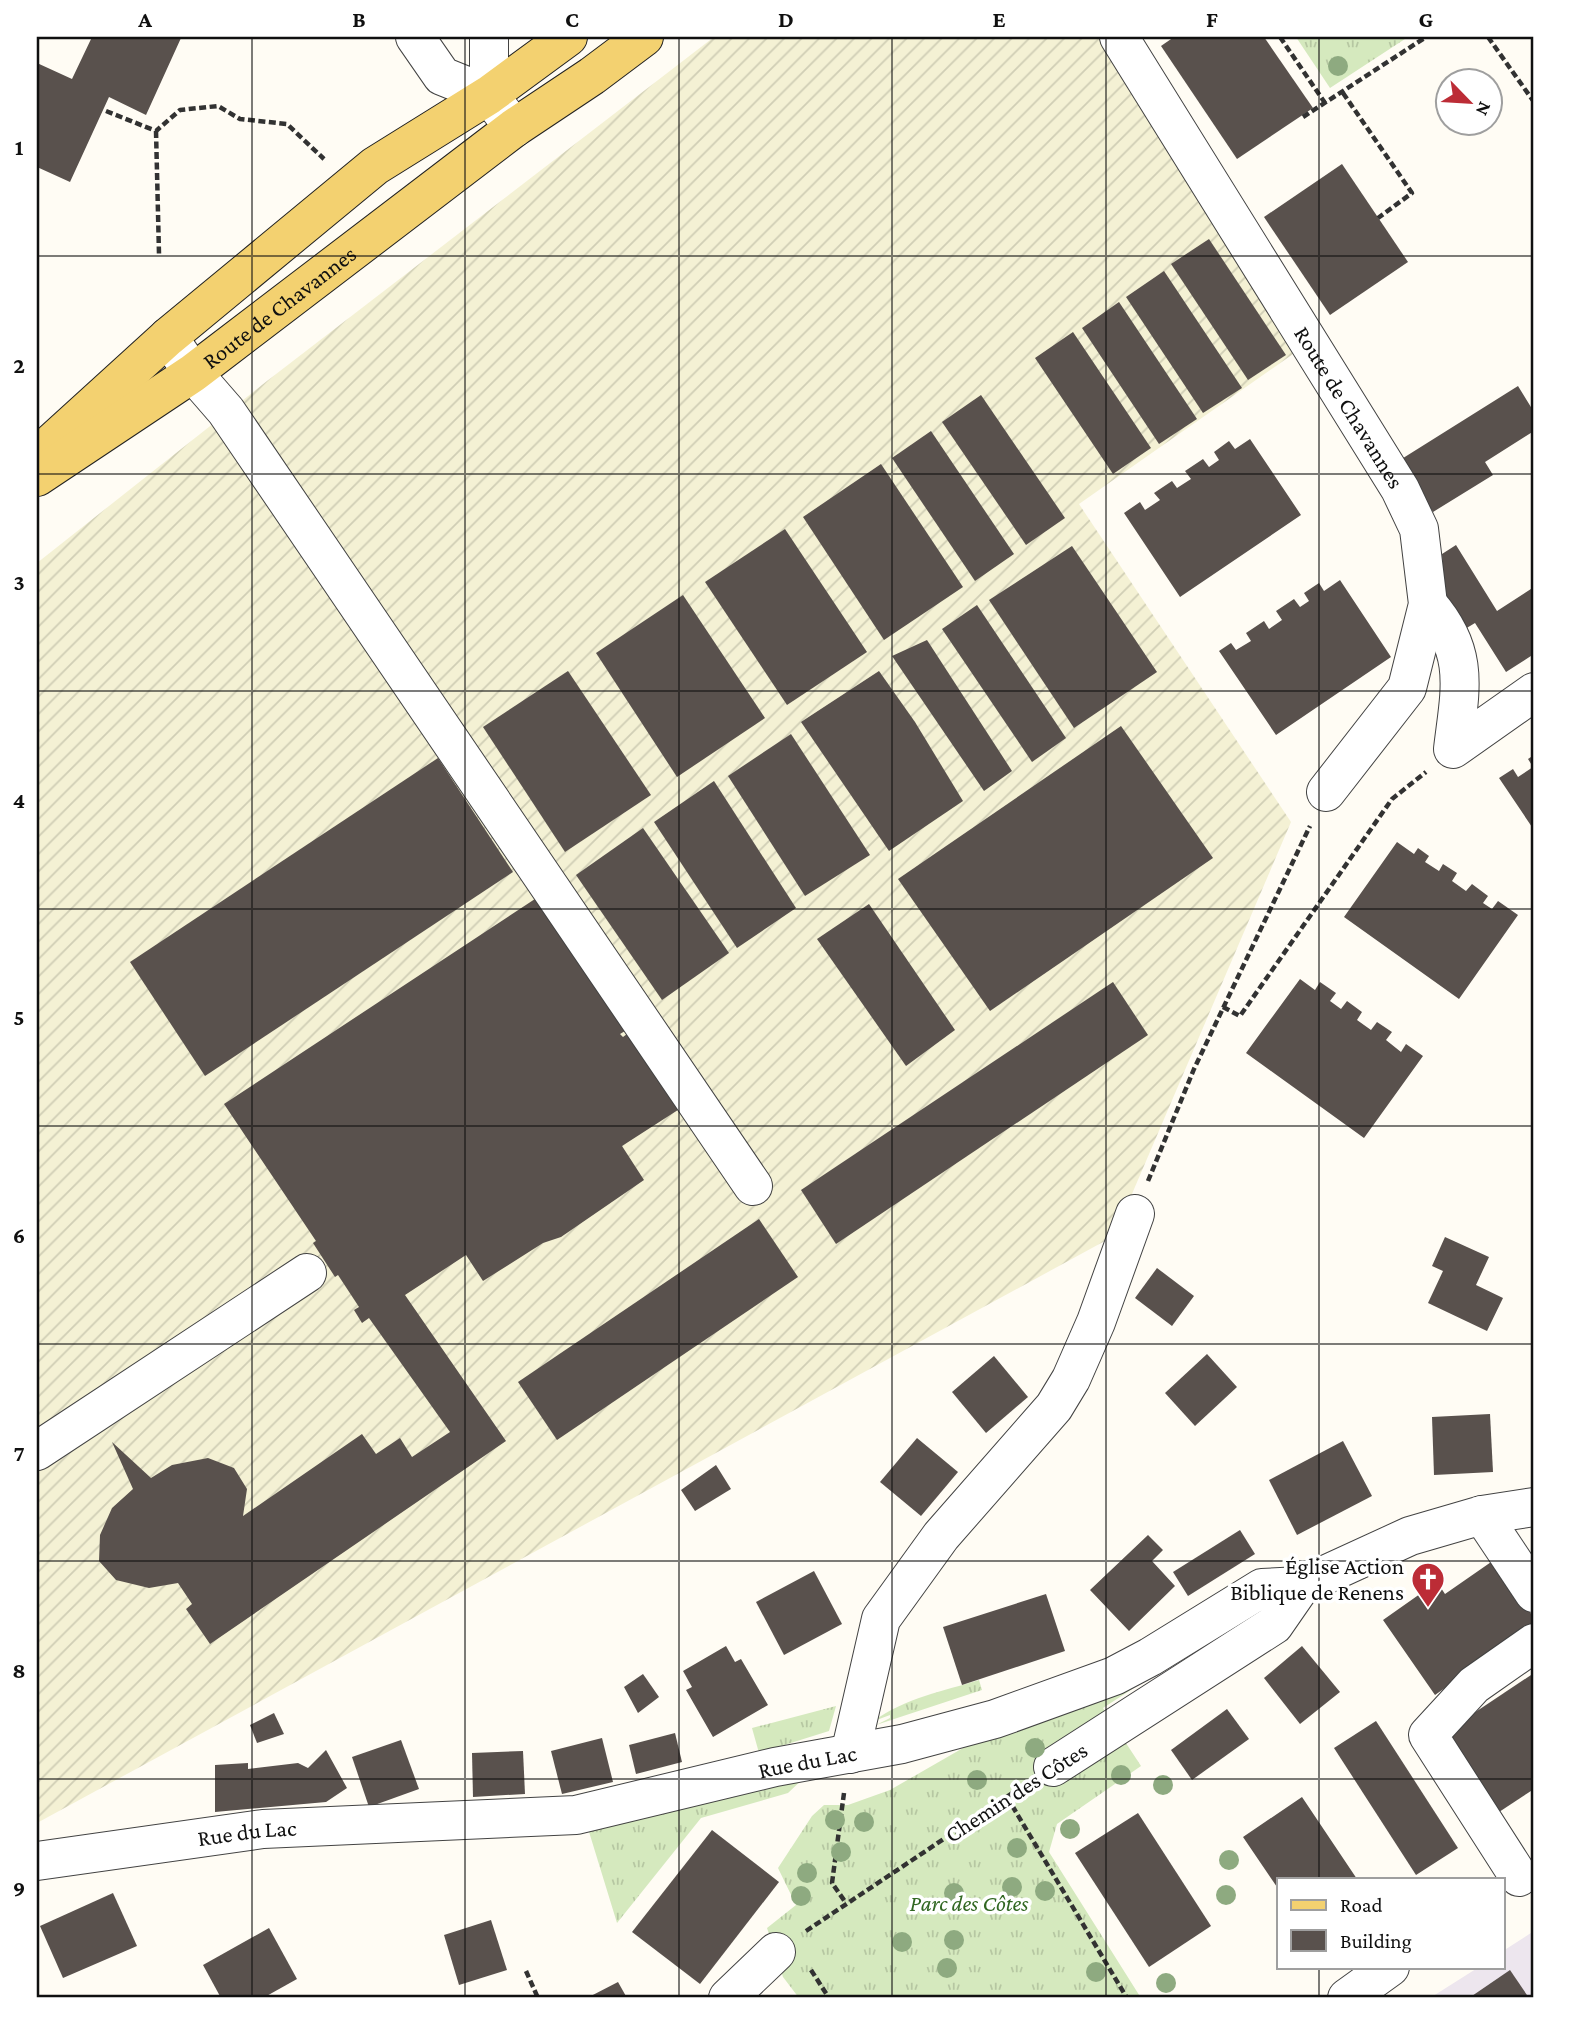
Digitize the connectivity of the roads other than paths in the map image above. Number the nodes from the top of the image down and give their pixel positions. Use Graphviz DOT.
graph roads {
  1 [pos="415,37"];
  2 [pos="489,37"];
  3 [pos="568,37"];
  4 [pos="644,37"];
  5 [pos="1119,37"];
  6 [pos="489,95"];
  7 [pos="514,128"];
  8 [pos="168,337"];
  9 [pos="193,373"];
  10 [pos="37,456"];
  11 [pos="37,477"];
  12 [pos="1428,604"];
  13 [pos="1534,692"];
  14 [pos="1326,792"];
  15 [pos="753,1186"];
  16 [pos="1135,1214"];
  17 [pos="307,1273"];
  18 [pos="37,1451"];
  19 [pos="1534,1507"];
  20 [pos="1482,1515"];
  21 [pos="1301,1586"];
  22 [pos="1534,1593"];
  23 [pos="1534,1643"];
  24 [pos="839,1756"];
  25 [pos="1053,1767"];
  26 [pos="37,1861"];
  27 [pos="1519,1877"];
  28 [pos="776,1952"];
  29 [pos="1388,1980"];
  30 [pos="728,1998"];
  31 [pos="1347,1998"];
  1 -- 6 [label="street"];
  2 -- 6 [label="street"];
  3 -- 6 [label="main road, Route de Chavannes"];
  4 -- 7 [label="main road, Route de Chavannes"];
  5 -- 12 [label="street, Route de Chavannes"];
  6 -- 7 [label="street"];
  6 -- 8 [label="main road, Route de Chavannes"];
  7 -- 9 [label="main road, Route de Chavannes"];
  8 -- 9 [label="street"];
  8 -- 10 [label="main road, Route de Chavannes"];
  9 -- 11 [label="main road, Route de Chavannes"];
  9 -- 15 [label="street"];
  12 -- 13 [label="street"];
  12 -- 14 [label="street, Route de Chavannes"];
  16 -- 24 [label="street"];
  17 -- 18 [label="street"];
  19 -- 20 [label="street, Rue du Lac"];
  20 -- 21 [label="street, Rue du Lac"];
  20 -- 22 [label="street"];
  21 -- 24 [label="street, Rue du Lac"];
  21 -- 25 [label="street, Chemin des Côtes"];
  23 -- 27 [label="street"];
  24 -- 26 [label="street, Rue du Lac"];
  28 -- 30 [label="street"];
  29 -- 31 [label="street"];
}
